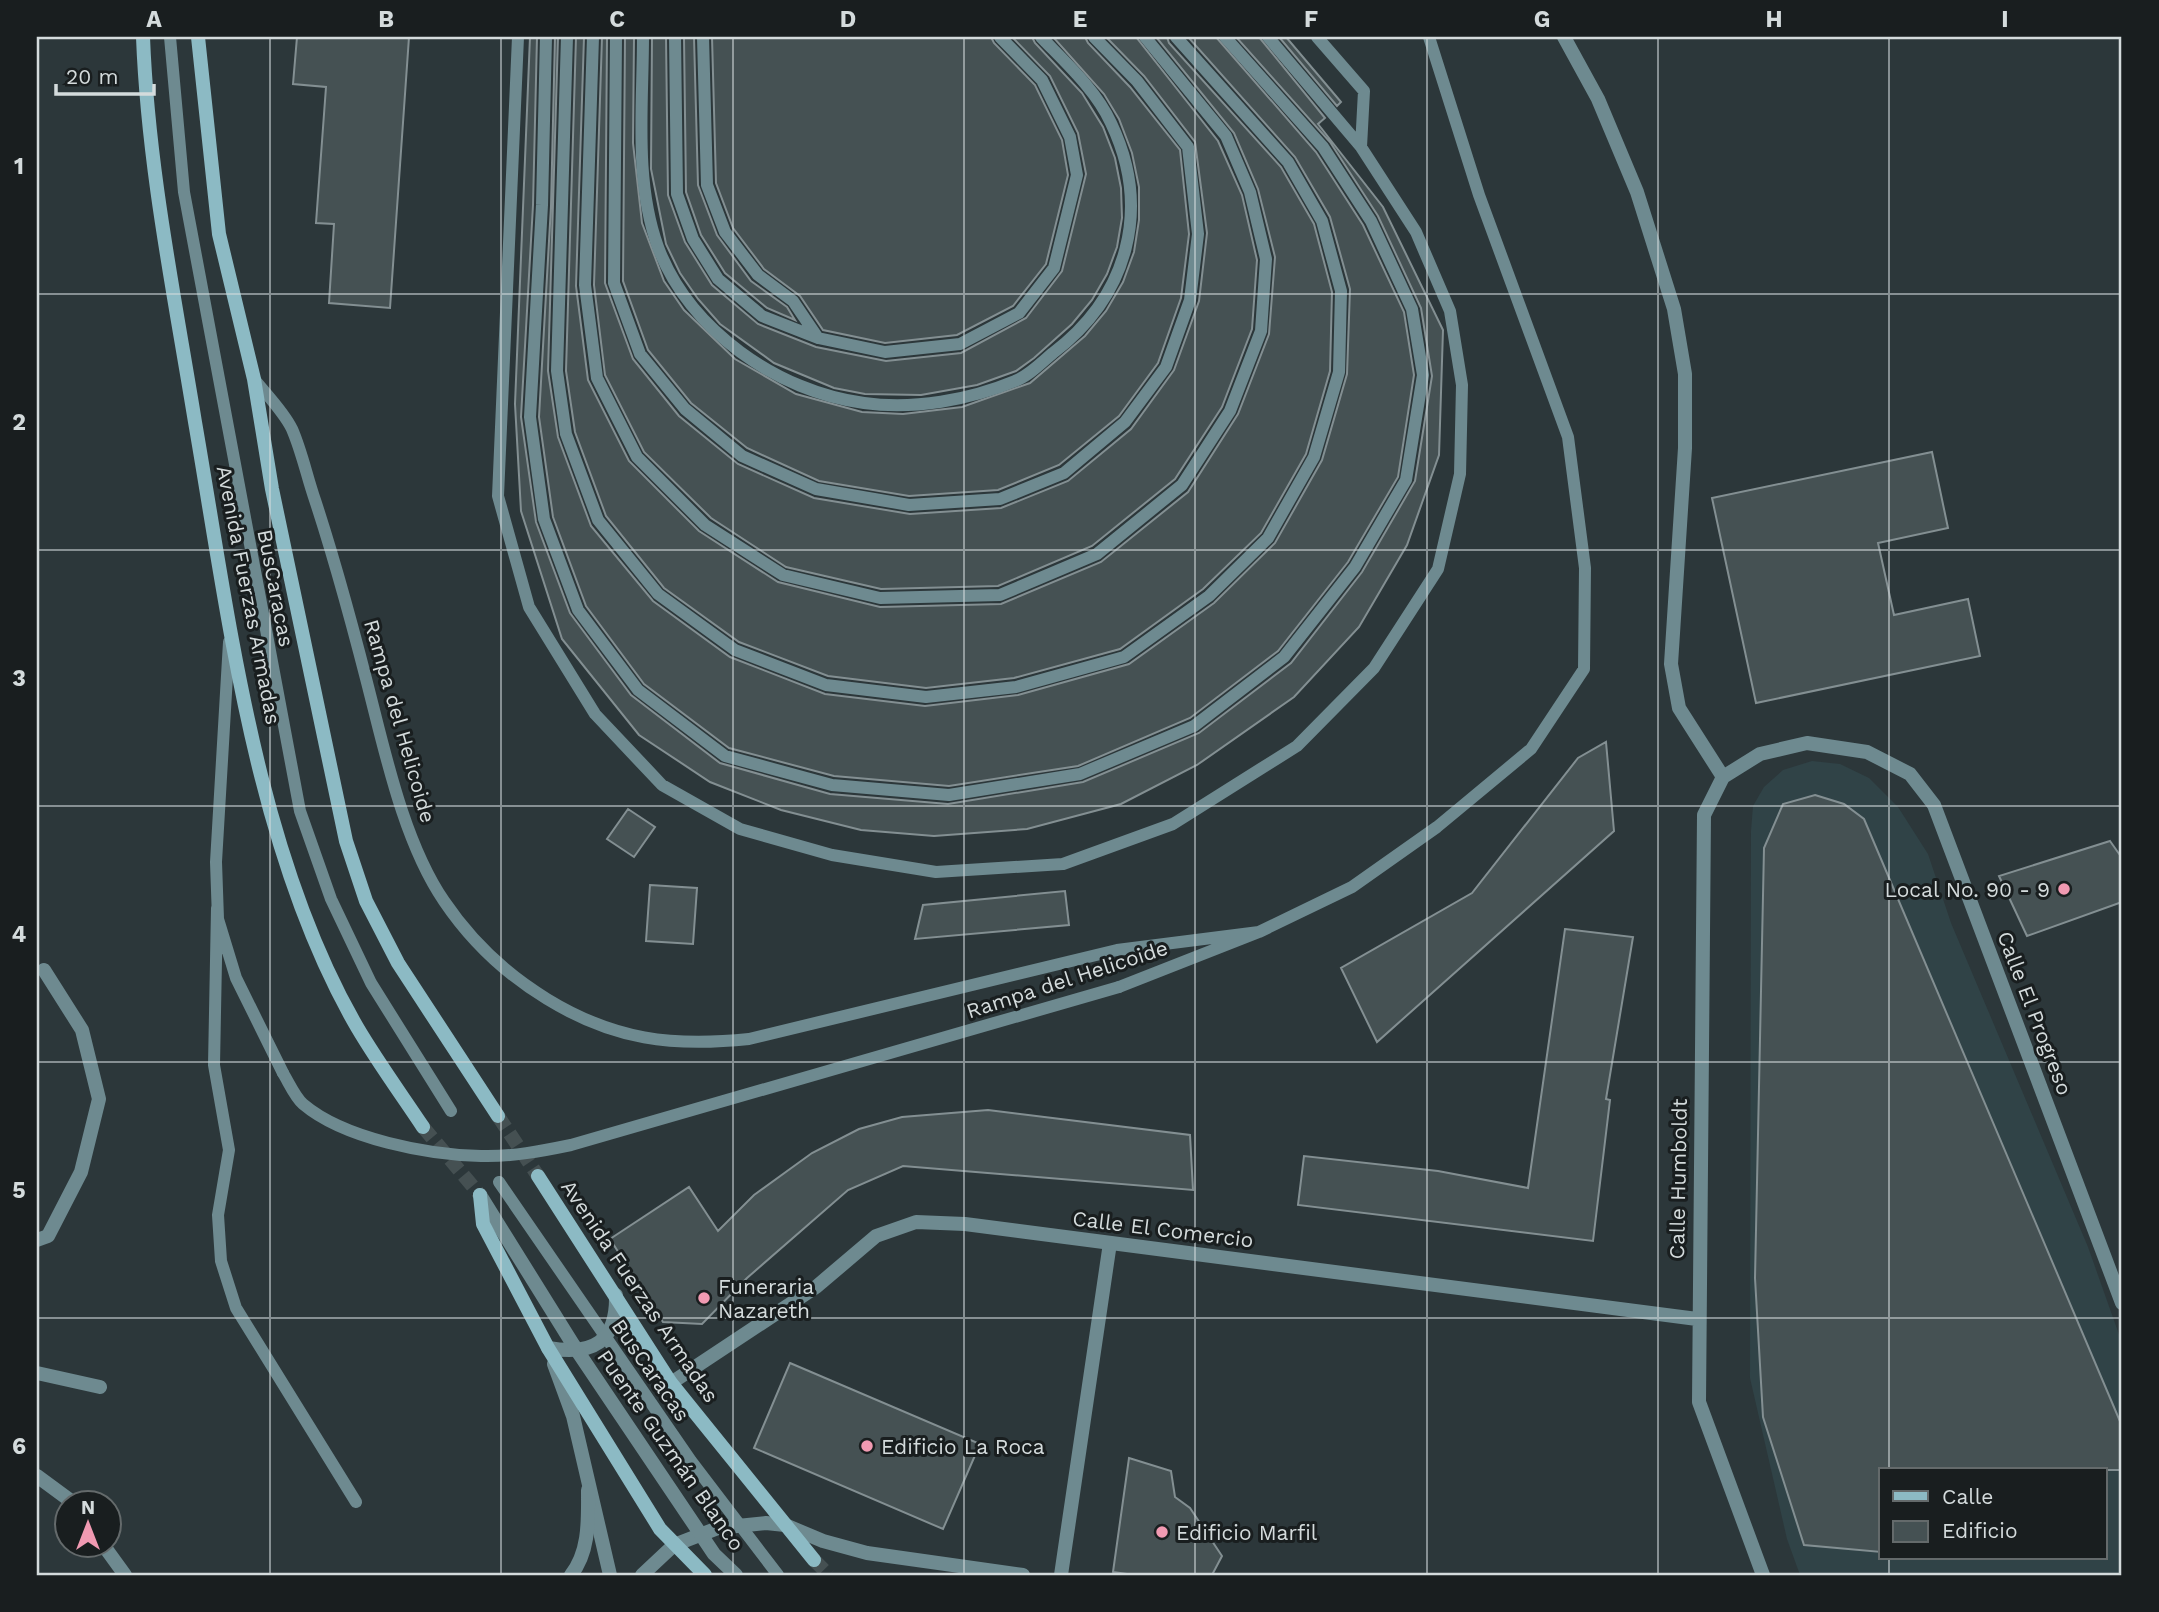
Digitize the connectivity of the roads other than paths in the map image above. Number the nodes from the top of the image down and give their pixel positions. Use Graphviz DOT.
graph roads {
  1 [pos="143,37"];
  2 [pos="170,37"];
  3 [pos="198,37"];
  4 [pos="518,37"];
  5 [pos="546,37"];
  6 [pos="567,37"];
  7 [pos="593,37"];
  8 [pos="617,37"];
  9 [pos="643,37"];
  10 [pos="675,37"];
  11 [pos="703,37"];
  12 [pos="1000,37"];
  13 [pos="1041,37"];
  14 [pos="1094,37"];
  15 [pos="1145,37"];
  16 [pos="1176,37"];
  17 [pos="1225,37"];
  18 [pos="1268,37"];
  19 [pos="1317,37"];
  20 [pos="1429,37"];
  21 [pos="1564,37"];
  22 [pos="1361,147"];
  23 [pos="818,338"];
  24 [pos="254,379"];
  25 [pos="230,628"];
  26 [pos="1723,777"];
  27 [pos="217,908"];
  28 [pos="1259,932"];
  29 [pos="44,970"];
  30 [pos="451,1111"];
  31 [pos="498,1116"];
  32 [pos="424,1126"];
  33 [pos="538,1176"];
  34 [pos="499,1182"];
  35 [pos="480,1195"];
  36 [pos="37,1240"];
  37 [pos="1110,1243"];
  38 [pos="616,1294"];
  39 [pos="2122,1303"];
  40 [pos="1697,1319"];
  41 [pos="605,1338"];
  42 [pos="548,1348"];
  43 [pos="37,1373"];
  44 [pos="671,1383"];
  45 [pos="100,1387"];
  46 [pos="37,1476"];
  47 [pos="57,1490"];
  48 [pos="588,1490"];
  49 [pos="356,1502"];
  50 [pos="739,1525"];
  51 [pos="785,1525"];
  52 [pos="674,1545"];
  53 [pos="114,1560"];
  54 [pos="814,1560"];
  55 [pos="125,1575"];
  56 [pos="571,1575"];
  57 [pos="610,1575"];
  58 [pos="642,1575"];
  59 [pos="705,1575"];
  60 [pos="736,1575"];
  61 [pos="778,1575"];
  62 [pos="1023,1575"];
  63 [pos="1061,1575"];
  64 [pos="1763,1575"];
  1 -- 25 [label="main road, Avenida Fuerzas Armadas"];
  2 -- 30 [label="lane, BusCaracas"];
  3 -- 24 [label="main road, Avenida Fuerzas Armadas"];
  4 -- 22 [label="lane"];
  5 -- 17 [label="lane"];
  6 -- 16 [label="lane"];
  7 -- 15 [label="lane"];
  8 -- 14 [label="lane"];
  9 -- 13 [label="lane"];
  10 -- 23 [label="lane"];
  11 -- 23 [label="lane"];
  12 -- 23 [label="lane"];
  18 -- 22 [label="lane"];
  19 -- 22 [label="lane"];
  20 -- 28 [label="lane"];
  21 -- 26 [label="street"];
  24 -- 28 [label="lane, Rampa del Helicoide"];
  24 -- 31 [label="main road, Avenida Fuerzas Armadas"];
  25 -- 27 [label="lane, Rampa del Helicoide"];
  25 -- 32 [label="main road, Avenida Fuerzas Armadas"];
  26 -- 39 [label="street, Calle El Progreso"];
  26 -- 40 [label="street, Calle Humboldt"];
  27 -- 28 [label="lane, Rampa del Helicoide, bridge"];
  27 -- 49 [label="lane"];
  29 -- 36 [label="street"];
  33 -- 38 [label="main road, Avenida Fuerzas Armadas"];
  34 -- 41 [label="lane, BusCaracas"];
  35 -- 42 [label="main road"];
  35 -- 60 [label="street, Puente Guzmán Blanco, bridge"];
  37 -- 40 [label="street, Calle El Comercio"];
  37 -- 44 [label="street, Calle El Comercio"];
  37 -- 63 [label="street"];
  38 -- 41 [label="street"];
  38 -- 44 [label="main road, Avenida Fuerzas Armadas"];
  40 -- 64 [label="street, Calle Humboldt"];
  41 -- 42 [label="street"];
  41 -- 50 [label="lane, BusCaracas"];
  42 -- 48 [label="street"];
  42 -- 52 [label="main road"];
  43 -- 45 [label="street"];
  44 -- 51 [label="main road, Avenida Fuerzas Armadas"];
  46 -- 47 [label="street"];
  48 -- 56 [label="street"];
  48 -- 57 [label="street"];
  50 -- 51 [label="street"];
  50 -- 52 [label="street"];
  50 -- 61 [label="lane, BusCaracas"];
  51 -- 54 [label="main road, Avenida Fuerzas Armadas"];
  51 -- 62 [label="street"];
  52 -- 58 [label="street"];
  52 -- 59 [label="main road"];
  53 -- 55 [label="street"];
}
